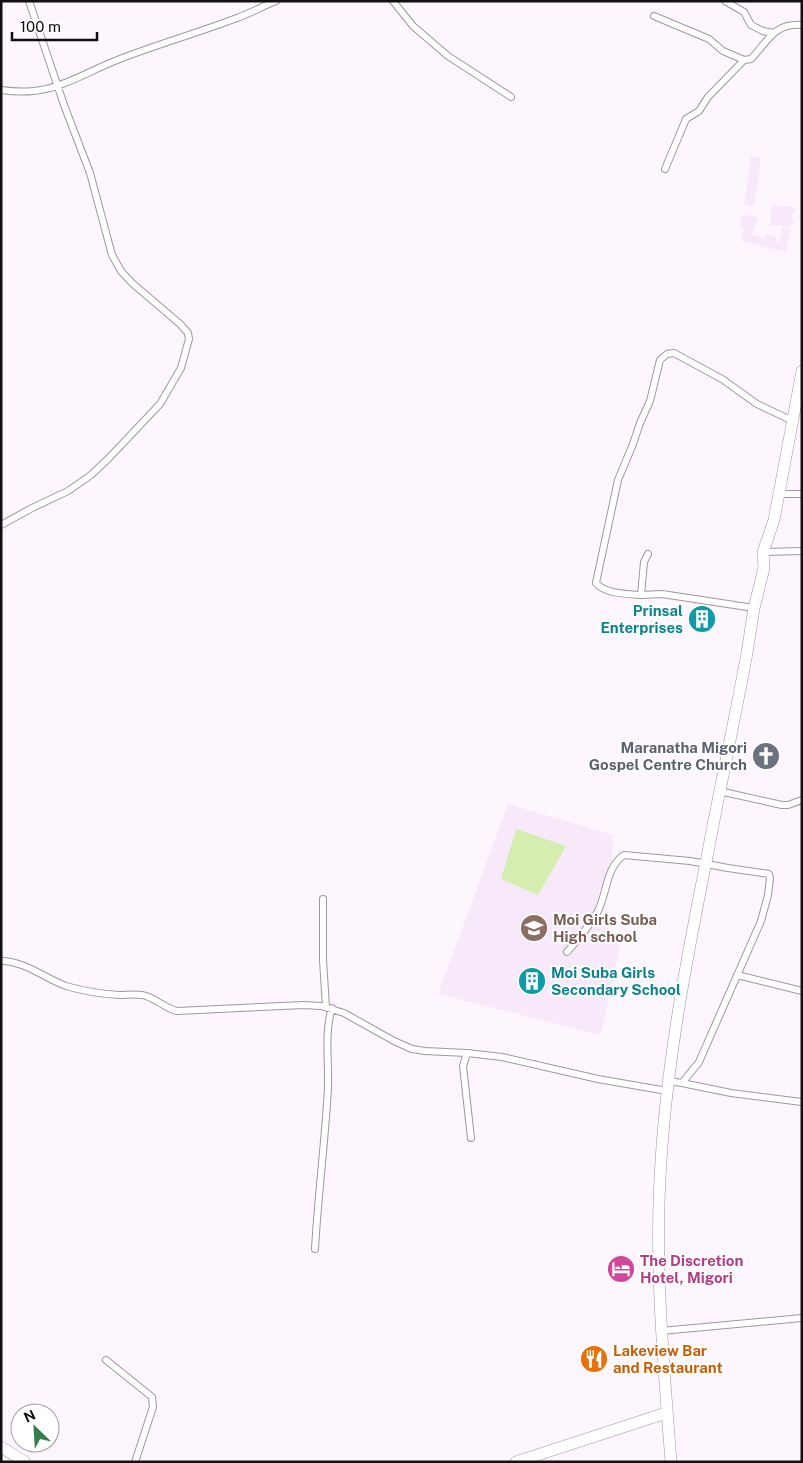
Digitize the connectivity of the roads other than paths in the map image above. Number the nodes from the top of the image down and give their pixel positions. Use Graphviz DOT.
graph roads {
  1 [pos="29,1"];
  2 [pos="276,1"];
  3 [pos="393,1"];
  4 [pos="725,1"];
  5 [pos="654,16"];
  6 [pos="802,25"];
  7 [pos="774,33"];
  8 [pos="744,60"];
  9 [pos="58,87"];
  10 [pos="1,90"];
  11 [pos="511,97"];
  12 [pos="665,169"];
  13 [pos="802,371"];
  14 [pos="793,422"];
  15 [pos="780,494"];
  16 [pos="802,494"];
  17 [pos="1,525"];
  18 [pos="802,551"];
  19 [pos="763,552"];
  20 [pos="648,554"];
  21 [pos="641,595"];
  22 [pos="754,608"];
  23 [pos="719,791"];
  24 [pos="802,800"];
  25 [pos="705,863"];
  26 [pos="323,899"];
  27 [pos="568,952"];
  28 [pos="1,961"];
  29 [pos="737,975"];
  30 [pos="802,991"];
  31 [pos="329,1007"];
  32 [pos="467,1053"];
  33 [pos="682,1083"];
  34 [pos="667,1086"];
  35 [pos="802,1102"];
  36 [pos="471,1138"];
  37 [pos="315,1248"];
  38 [pos="802,1318"];
  39 [pos="661,1331"];
  40 [pos="106,1360"];
  41 [pos="666,1413"];
  42 [pos="1,1447"];
  43 [pos="522,1461"];
  44 [pos="25,1462"];
  45 [pos="135,1462"];
  46 [pos="670,1462"];
  1 -- 9 [label="street"];
  2 -- 9 [label="street"];
  3 -- 11 [label="street"];
  4 -- 7 [label="street"];
  5 -- 8 [label="street"];
  6 -- 7 [label="street"];
  7 -- 8 [label="street"];
  8 -- 12 [label="street"];
  9 -- 10 [label="street"];
  9 -- 17 [label="street"];
  13 -- 14 [label="highway"];
  14 -- 15 [label="highway"];
  14 -- 21 [label="street"];
  15 -- 16 [label="street"];
  15 -- 19 [label="highway"];
  18 -- 19 [label="street"];
  19 -- 22 [label="highway"];
  20 -- 21 [label="street"];
  21 -- 22 [label="street"];
  22 -- 23 [label="highway"];
  23 -- 24 [label="street"];
  23 -- 25 [label="highway"];
  25 -- 27 [label="street"];
  25 -- 29 [label="street"];
  25 -- 34 [label="highway"];
  26 -- 31 [label="street"];
  28 -- 31 [label="street"];
  29 -- 30 [label="street"];
  29 -- 33 [label="street"];
  31 -- 32 [label="street"];
  31 -- 37 [label="street"];
  32 -- 34 [label="street"];
  32 -- 36 [label="street"];
  33 -- 34 [label="street"];
  33 -- 35 [label="street"];
  34 -- 39 [label="highway"];
  38 -- 39 [label="street"];
  39 -- 41 [label="highway"];
  40 -- 45 [label="street"];
  41 -- 43 [label="highway"];
  41 -- 46 [label="highway"];
  42 -- 44 [label="highway"];
}
